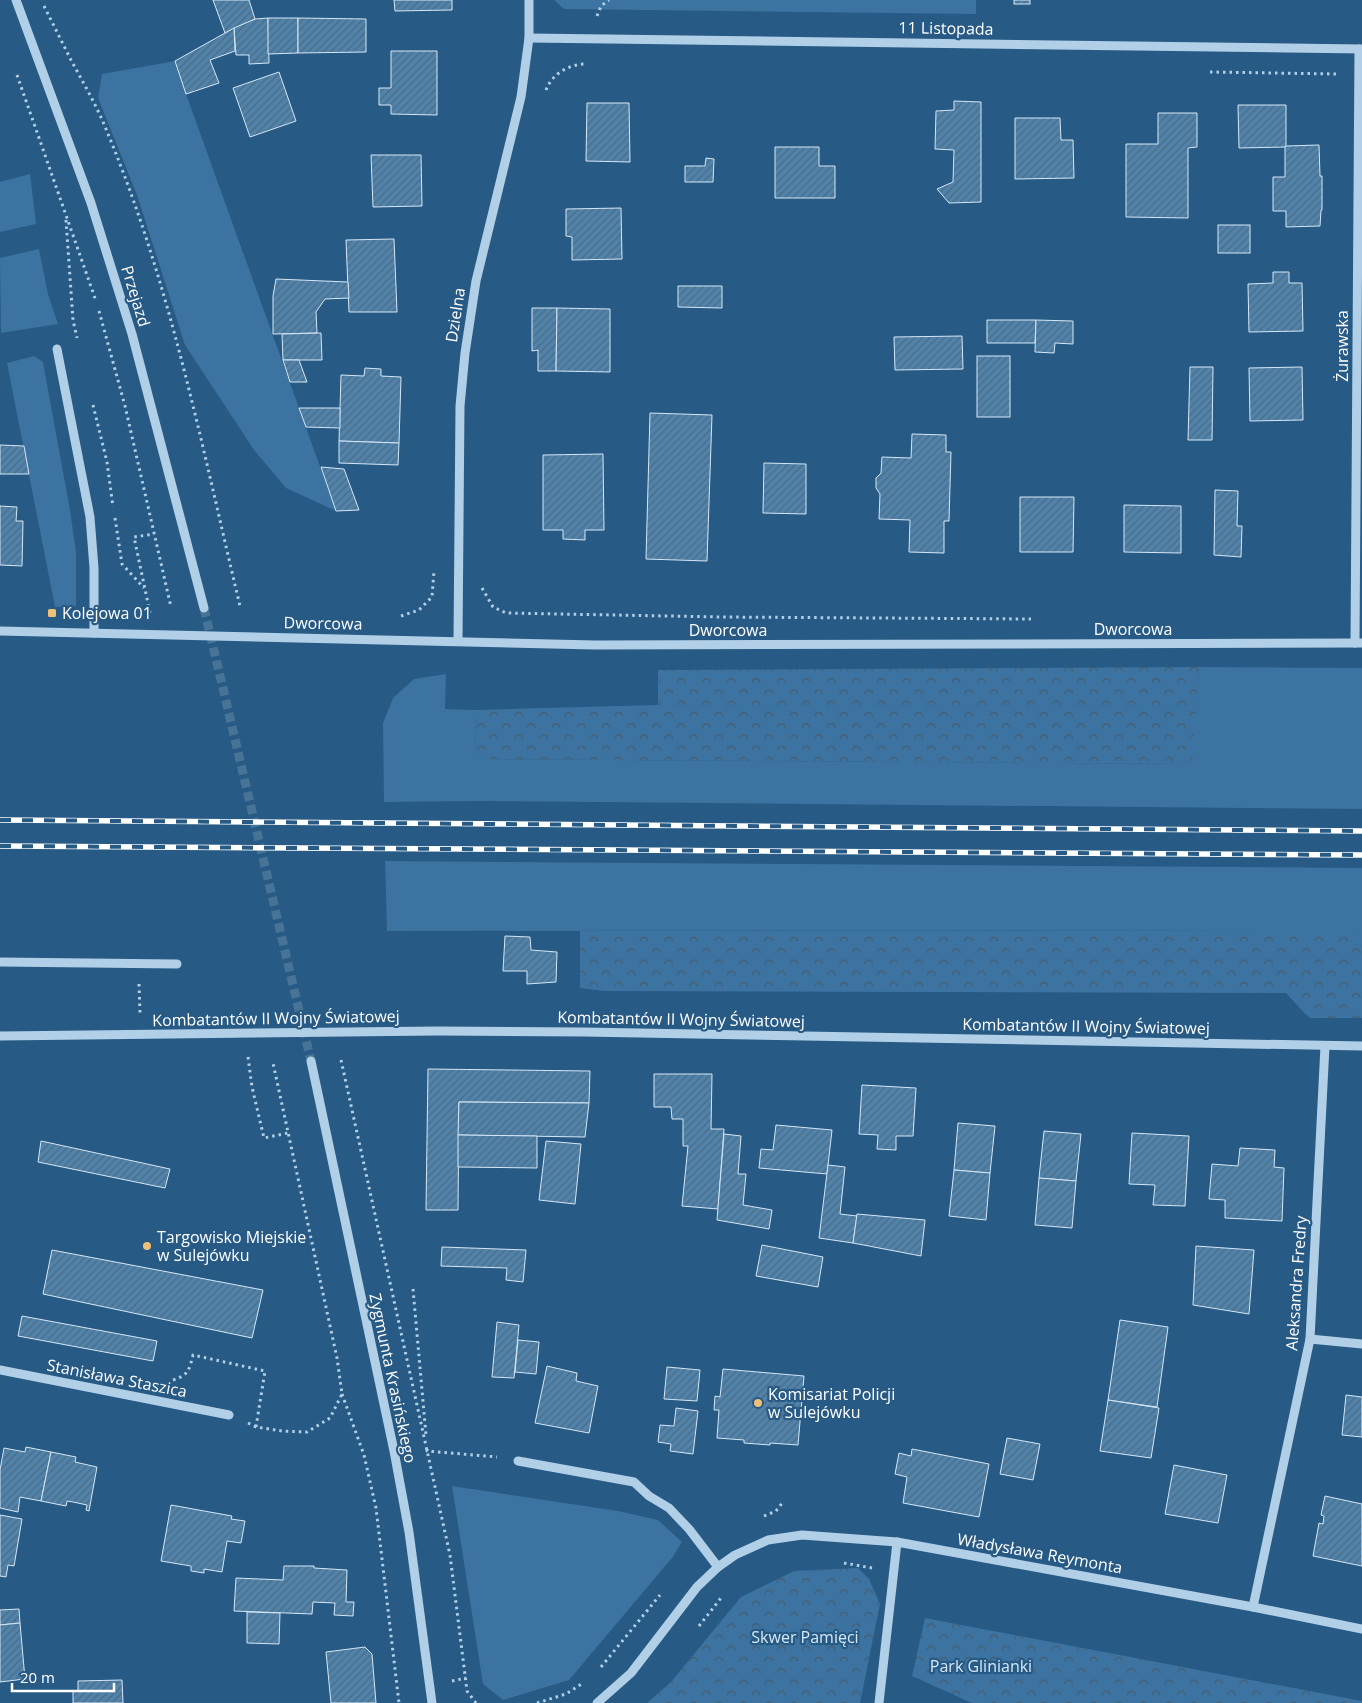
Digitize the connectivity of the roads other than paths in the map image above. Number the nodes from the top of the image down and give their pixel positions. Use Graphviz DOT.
graph roads {
  1 [pos="16,0"];
  2 [pos="529,0"];
  3 [pos="529,38"];
  4 [pos="1360,49"];
  5 [pos="57,349"];
  6 [pos="204,608"];
  7 [pos="0,631"];
  8 [pos="94,633"];
  9 [pos="458,641"];
  10 [pos="1359,643"];
  11 [pos="0,962"];
  12 [pos="177,964"];
  13 [pos="0,1036"];
  14 [pos="1326,1046"];
  15 [pos="1362,1046"];
  16 [pos="311,1061"];
  17 [pos="1310,1339"];
  18 [pos="1362,1344"];
  19 [pos="0,1370"];
  20 [pos="229,1415"];
  21 [pos="518,1461"];
  22 [pos="897,1542"];
  23 [pos="718,1567"];
  24 [pos="1253,1607"];
  25 [pos="1362,1629"];
  26 [pos="879,1702"];
  27 [pos="432,1703"];
  28 [pos="597,1703"];
  1 -- 6 [label="street, Przejazd"];
  2 -- 3 [label="street, Dzielna"];
  3 -- 4 [label="street, 11 Listopada"];
  3 -- 9 [label="street, Dzielna"];
  4 -- 10 [label="street, Żurawska"];
  5 -- 8 [label="street"];
  7 -- 8 [label="street, Dworcowa"];
  8 -- 9 [label="street, Dworcowa"];
  9 -- 10 [label="street, Dworcowa"];
  11 -- 12 [label="street"];
  13 -- 14 [label="street, Kombatantów II Wojny Światowej"];
  14 -- 15 [label="street, Kombatantów II Wojny Światowej"];
  14 -- 17 [label="street, Aleksandra Fredry"];
  16 -- 27 [label="street, Zygmunta Krasińskiego"];
  17 -- 18 [label="street"];
  17 -- 24 [label="street, Aleksandra Fredry"];
  19 -- 20 [label="street, Stanisława Staszica"];
  21 -- 23 [label="street"];
  22 -- 23 [label="street, Władysława Reymonta"];
  22 -- 24 [label="street, Władysława Reymonta"];
  22 -- 26 [label="street"];
  23 -- 28 [label="street, Władysława Reymonta"];
  24 -- 25 [label="street, Władysława Reymonta"];
}
